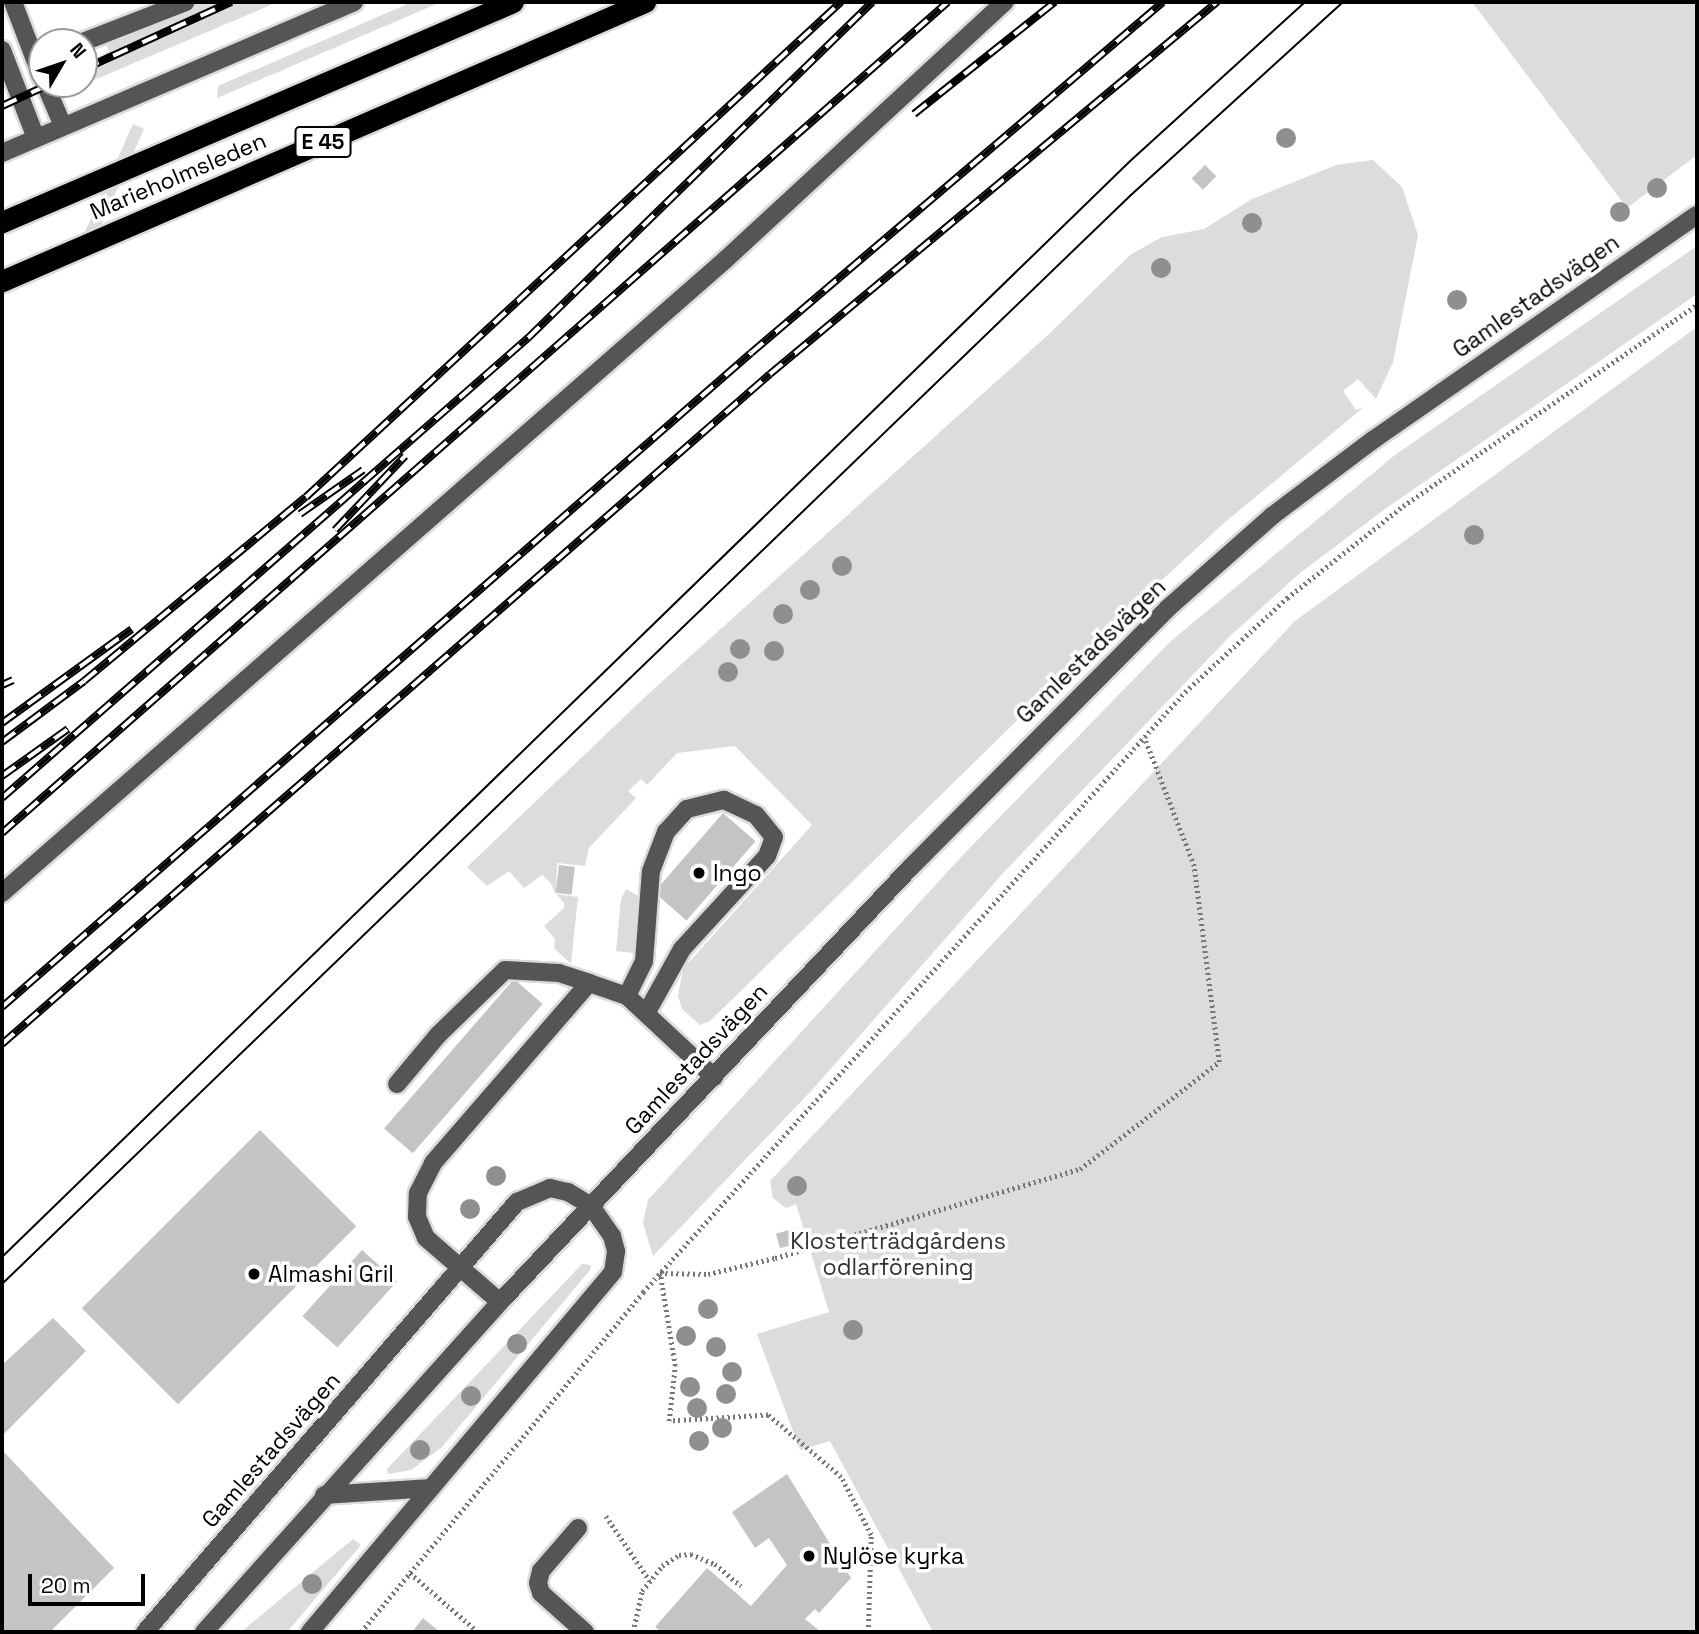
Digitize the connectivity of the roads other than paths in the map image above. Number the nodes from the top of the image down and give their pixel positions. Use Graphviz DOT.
graph roads {
  1 [pos="13,2"];
  2 [pos="186,2"];
  3 [pos="354,2"];
  4 [pos="513,2"];
  5 [pos="645,2"];
  6 [pos="1005,2"];
  7 [pos="28,36"];
  8 [pos="98,36"];
  9 [pos="2,50"];
  10 [pos="51,98"];
  11 [pos="62,126"];
  12 [pos="36,138"];
  13 [pos="2,153"];
  14 [pos="1697,215"];
  15 [pos="2,222"];
  16 [pos="2,281"];
  17 [pos="2,893"];
  18 [pos="589,983"];
  19 [pos="627,996"];
  20 [pos="647,1012"];
  21 [pos="714,1077"];
  22 [pos="397,1084"];
  23 [pos="591,1206"];
  24 [pos="459,1270"];
  25 [pos="500,1302"];
  26 [pos="431,1488"];
  27 [pos="324,1494"];
  28 [pos="578,1528"];
  29 [pos="145,1632"];
  30 [pos="204,1632"];
  31 [pos="310,1632"];
  32 [pos="584,1632"];
  1 -- 7 [label="street"];
  2 -- 8 [label="street"];
  3 -- 11 [label="street"];
  4 -- 15 [label="highway, Marieholmsleden / E 45"];
  5 -- 16 [label="highway, Marieholmsleden / E 45"];
  6 -- 17 [label="street"];
  9 -- 12 [label="street"];
  10 -- 11 [label="street"];
  11 -- 12 [label="street"];
  12 -- 13 [label="street"];
  14 -- 21 [label="street, Gamlestadsvägen"];
  18 -- 19 [label="street"];
  18 -- 22 [label="street"];
  18 -- 24 [label="street"];
  19 -- 20 [label="street"];
  19 -- 20 [label="street"];
  20 -- 21 [label="street"];
  21 -- 23 [label="street, Gamlestadsvägen"];
  23 -- 24 [label="street, Gamlestadsvägen"];
  23 -- 25 [label="street, Gamlestadsvägen"];
  23 -- 26 [label="street, Gamlestadsvägen"];
  24 -- 25 [label="street"];
  24 -- 29 [label="street, Gamlestadsvägen"];
  25 -- 27 [label="street, Gamlestadsvägen"];
  26 -- 27 [label="street"];
  26 -- 31 [label="street, Gamlestadsvägen"];
  27 -- 30 [label="street, Gamlestadsvägen"];
  28 -- 32 [label="street"];
}
